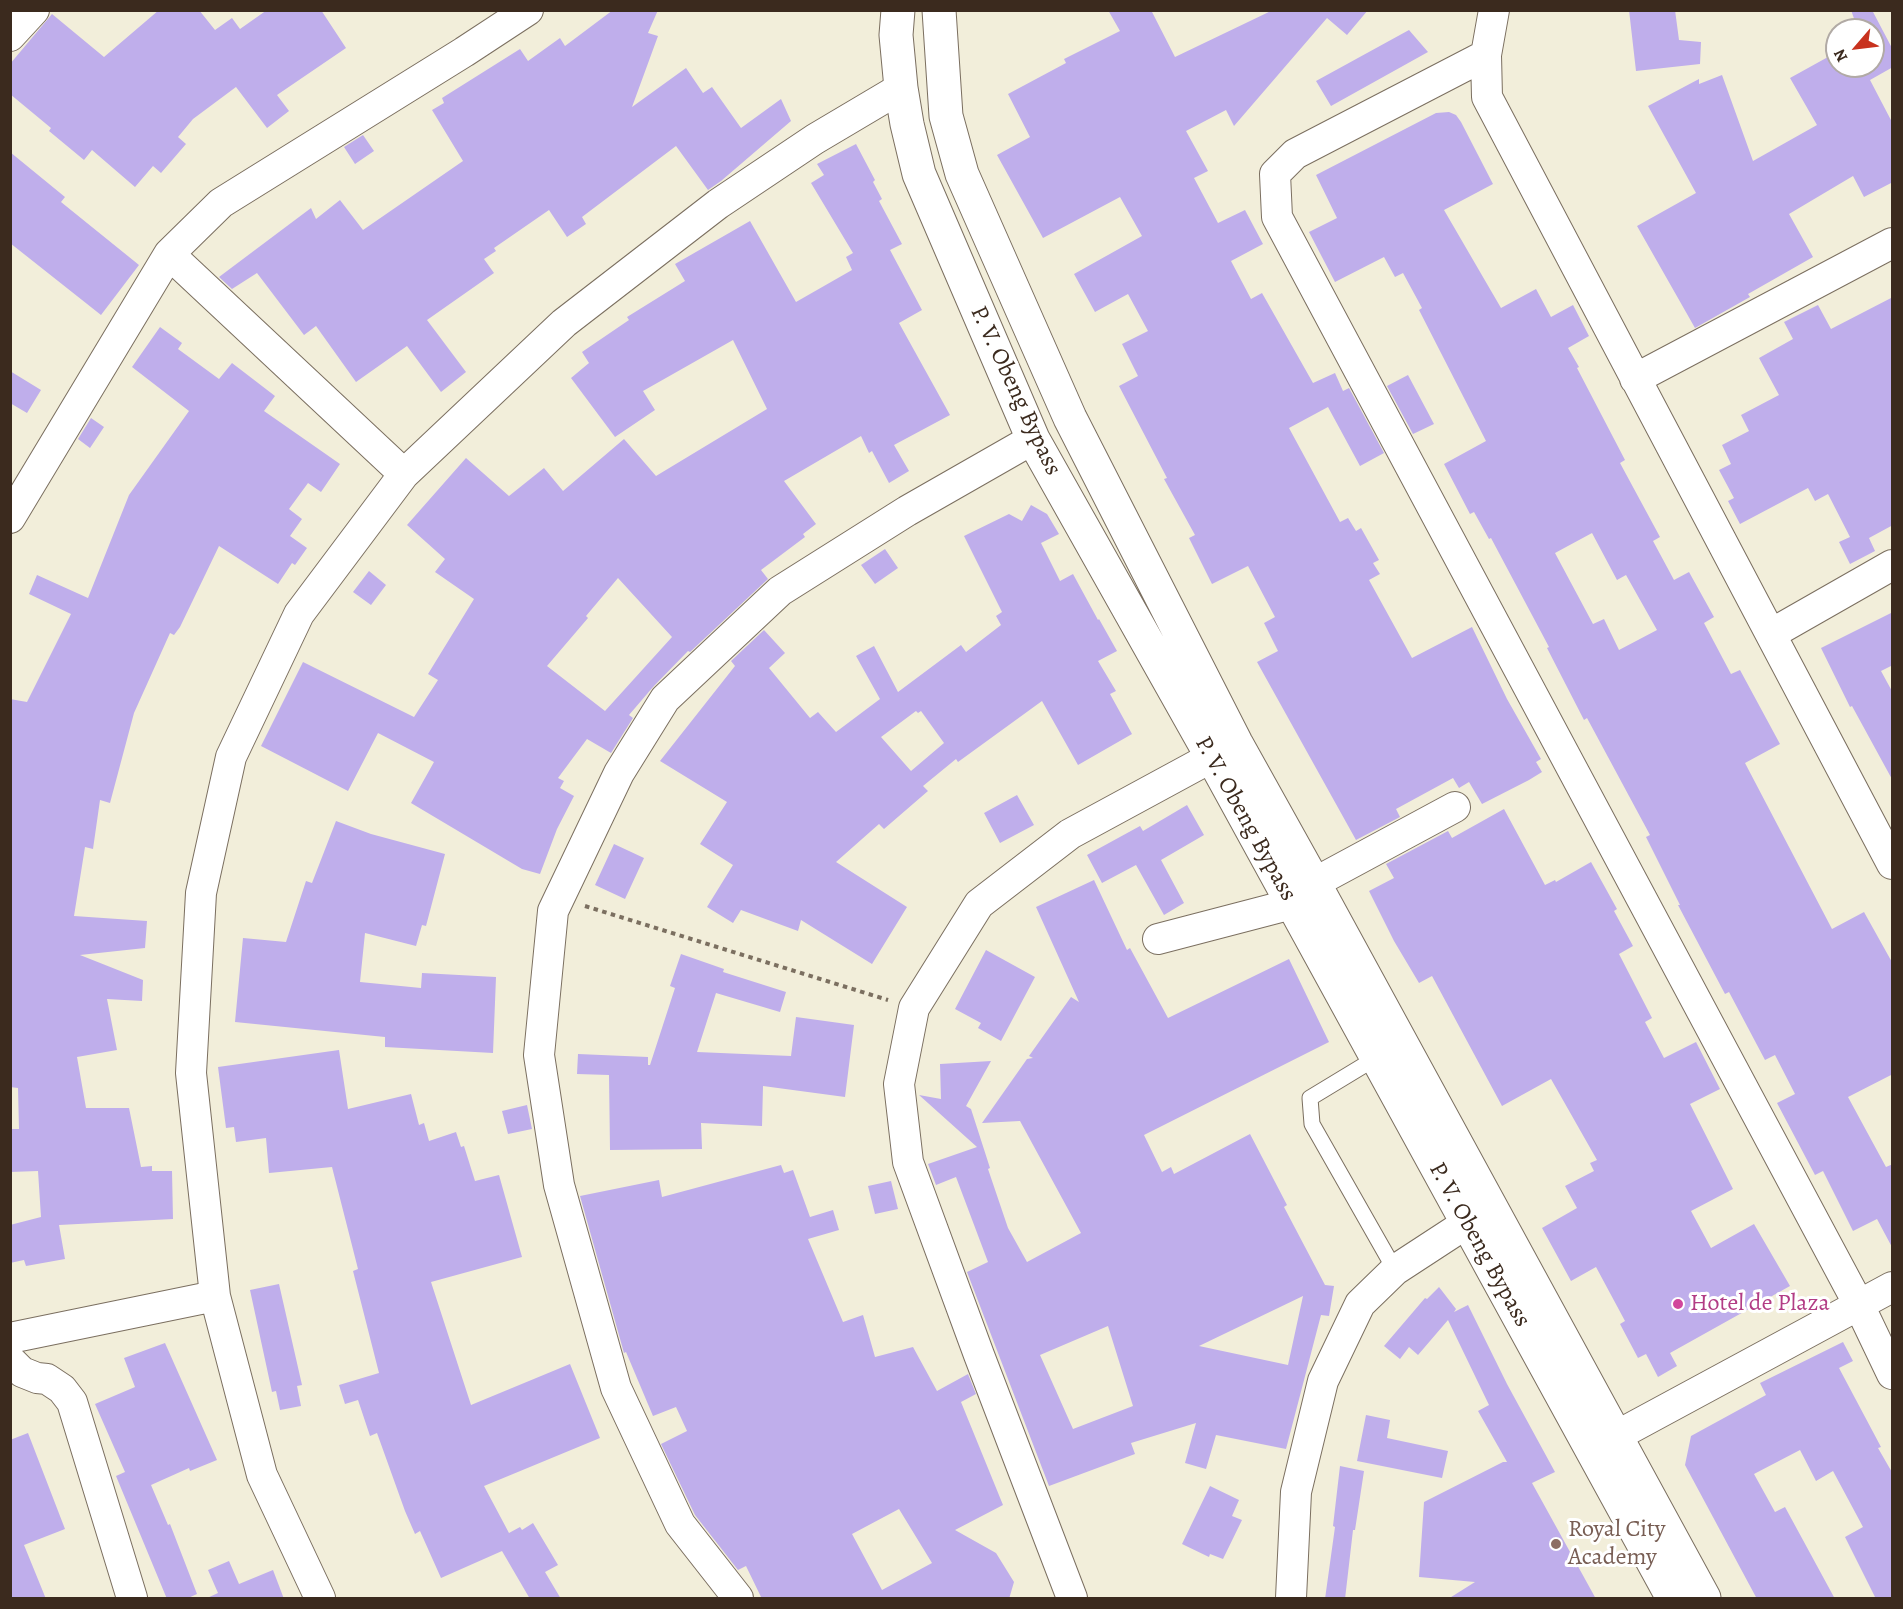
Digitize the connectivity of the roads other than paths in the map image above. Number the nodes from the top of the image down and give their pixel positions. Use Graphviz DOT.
graph roads {
  1 [pos="34,10"];
  2 [pos="528,10"];
  3 [pos="898,10"];
  4 [pos="939,10"];
  5 [pos="1494,10"];
  6 [pos="10,36"];
  7 [pos="1486,55"];
  8 [pos="901,88"];
  9 [pos="1893,243"];
  10 [pos="168,254"];
  11 [pos="1635,379"];
  12 [pos="1033,439"];
  13 [pos="404,474"];
  14 [pos="10,518"];
  15 [pos="1893,565"];
  16 [pos="1771,634"];
  17 [pos="1212,756"];
  18 [pos="1455,807"];
  19 [pos="1893,864"];
  20 [pos="1303,894"];
  21 [pos="1158,939"];
  22 [pos="1376,1058"];
  23 [pos="1467,1223"];
  24 [pos="1395,1270"];
  25 [pos="1893,1287"];
  26 [pos="215,1296"];
  27 [pos="1859,1305"];
  28 [pos="10,1338"];
  29 [pos="10,1360"];
  30 [pos="1893,1374"];
  31 [pos="1603,1443"];
  32 [pos="132,1599"];
  33 [pos="320,1599"];
  34 [pos="738,1599"];
  35 [pos="1072,1599"];
  36 [pos="1292,1599"];
  37 [pos="1673,1599"];
  38 [pos="1704,1599"];
  1 -- 6 [label="street"];
  2 -- 10 [label="street"];
  3 -- 8 [label="highway, P. V. Obeng Bypass"];
  4 -- 20 [label="highway, P. V. Obeng Bypass"];
  5 -- 7 [label="street"];
  7 -- 11 [label="street"];
  7 -- 27 [label="street"];
  8 -- 12 [label="highway, P. V. Obeng Bypass"];
  8 -- 13 [label="street"];
  9 -- 11 [label="street"];
  10 -- 13 [label="street"];
  10 -- 14 [label="street"];
  11 -- 16 [label="street"];
  12 -- 17 [label="highway, P. V. Obeng Bypass"];
  12 -- 34 [label="street"];
  13 -- 26 [label="street"];
  15 -- 16 [label="street"];
  16 -- 19 [label="street"];
  17 -- 20 [label="highway, P. V. Obeng Bypass"];
  17 -- 35 [label="street"];
  18 -- 20 [label="street"];
  20 -- 21 [label="street"];
  20 -- 22 [label="highway, P. V. Obeng Bypass"];
  20 -- 31 [label="highway, P. V. Obeng Bypass"];
  22 -- 23 [label="highway, P. V. Obeng Bypass"];
  22 -- 24 [label="lane"];
  23 -- 24 [label="street"];
  23 -- 31 [label="highway, P. V. Obeng Bypass"];
  24 -- 36 [label="street"];
  25 -- 27 [label="street"];
  26 -- 28 [label="street"];
  26 -- 33 [label="street"];
  27 -- 30 [label="street"];
  27 -- 31 [label="street"];
  29 -- 32 [label="street"];
  31 -- 37 [label="highway, P. V. Obeng Bypass"];
  31 -- 38 [label="highway, P. V. Obeng Bypass"];
}
